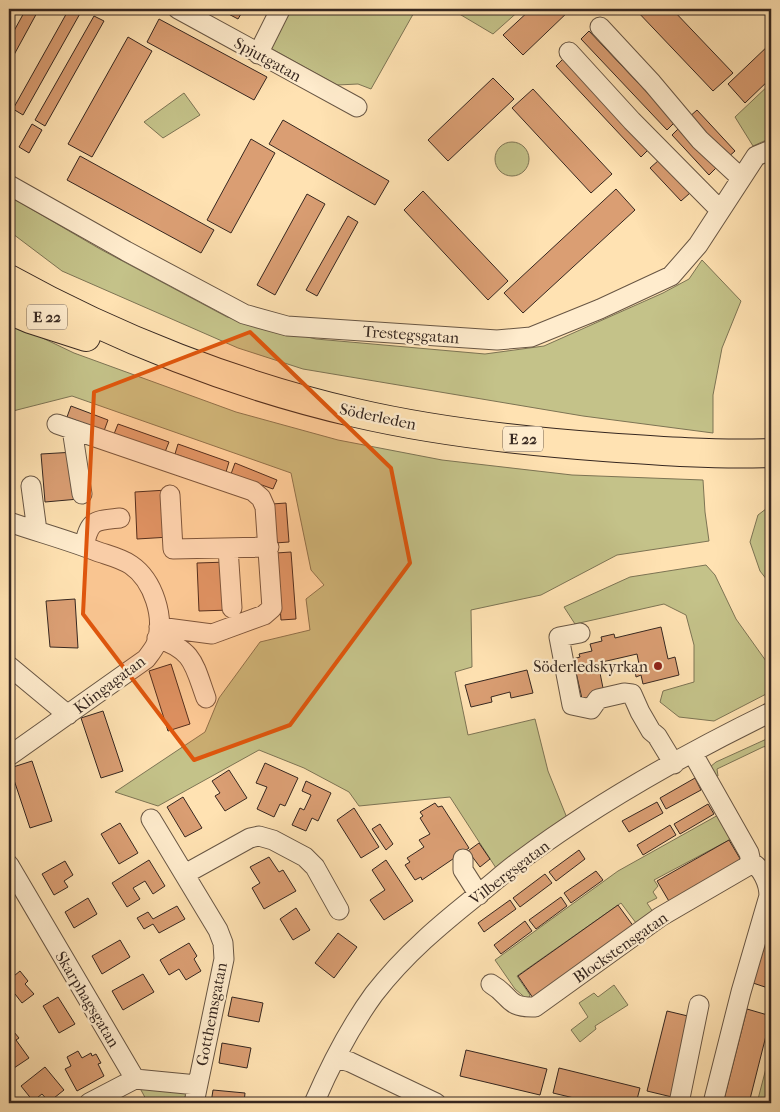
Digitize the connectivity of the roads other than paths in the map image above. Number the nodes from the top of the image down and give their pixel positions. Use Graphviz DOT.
graph roads {
  1 [pos="178,9"];
  2 [pos="280,10"];
  3 [pos="600,27"];
  4 [pos="569,52"];
  5 [pos="258,54"];
  6 [pos="358,108"];
  7 [pos="771,150"];
  8 [pos="745,172"];
  9 [pos="9,186"];
  10 [pos="720,210"];
  11 [pos="9,260"];
  12 [pos="9,279"];
  13 [pos="9,297"];
  14 [pos="9,310"];
  15 [pos="84,327"];
  16 [pos="771,453"];
  17 [pos="771,469"];
  18 [pos="32,486"];
  19 [pos="82,494"];
  20 [pos="170,495"];
  21 [pos="120,518"];
  22 [pos="12,523"];
  23 [pos="37,531"];
  24 [pos="84,546"];
  25 [pos="268,547"];
  26 [pos="228,548"];
  27 [pos="232,608"];
  28 [pos="580,633"];
  29 [pos="163,636"];
  30 [pos="9,666"];
  31 [pos="206,698"];
  32 [pos="771,712"];
  33 [pos="68,715"];
  34 [pos="693,754"];
  35 [pos="9,756"];
  36 [pos="674,764"];
  37 [pos="151,819"];
  38 [pos="463,859"];
  39 [pos="751,862"];
  40 [pos="9,865"];
  41 [pos="185,874"];
  42 [pos="479,894"];
  43 [pos="339,910"];
  44 [pos="490,984"];
  45 [pos="699,1005"];
  46 [pos="336,1058"];
  47 [pos="135,1079"];
  48 [pos="196,1094"];
  49 [pos="90,1103"];
  50 [pos="314,1103"];
  51 [pos="436,1103"];
  52 [pos="679,1103"];
  53 [pos="713,1103"];
  1 -- 5 [label="street, Spjutgatan"];
  2 -- 5 [label="street"];
  3 -- 8 [label="street"];
  4 -- 10 [label="street"];
  5 -- 6 [label="street, Spjutgatan"];
  7 -- 8 [label="street, Trestegsgatan"];
  8 -- 10 [label="street, Trestegsgatan"];
  9 -- 10 [label="street, Trestegsgatan"];
  11 -- 15 [label="highway"];
  12 -- 15 [label="highway, Söderleden / E 22"];
  13 -- 15 [label="highway, Söderleden / E 22"];
  14 -- 15 [label="highway"];
  15 -- 16 [label="highway, Söderleden / E 22"];
  15 -- 17 [label="highway, Söderleden / E 22"];
  18 -- 23 [label="street"];
  19 -- 25 [label="street"];
  20 -- 26 [label="street"];
  21 -- 24 [label="street"];
  22 -- 23 [label="street"];
  23 -- 24 [label="street"];
  24 -- 29 [label="street"];
  25 -- 26 [label="street"];
  25 -- 29 [label="street"];
  26 -- 27 [label="street"];
  28 -- 36 [label="street"];
  29 -- 31 [label="street"];
  29 -- 33 [label="street, Klingagatan"];
  30 -- 33 [label="street"];
  32 -- 34 [label="street, Vilbergsgatan"];
  33 -- 35 [label="street, Klingagatan"];
  34 -- 36 [label="street, Vilbergsgatan"];
  34 -- 39 [label="street"];
  36 -- 42 [label="street, Vilbergsgatan"];
  37 -- 41 [label="street, Gotthemsgatan"];
  38 -- 42 [label="street"];
  39 -- 44 [label="street, Blockstensgatan"];
  39 -- 53 [label="street"];
  40 -- 47 [label="street, Skarphagsgatan"];
  41 -- 43 [label="street"];
  41 -- 48 [label="street, Gotthemsgatan"];
  42 -- 46 [label="street, Vilbergsgatan"];
  45 -- 52 [label="street"];
  46 -- 50 [label="street, Vilbergsgatan"];
  46 -- 51 [label="street"];
  47 -- 48 [label="street"];
  47 -- 49 [label="street"];
}
